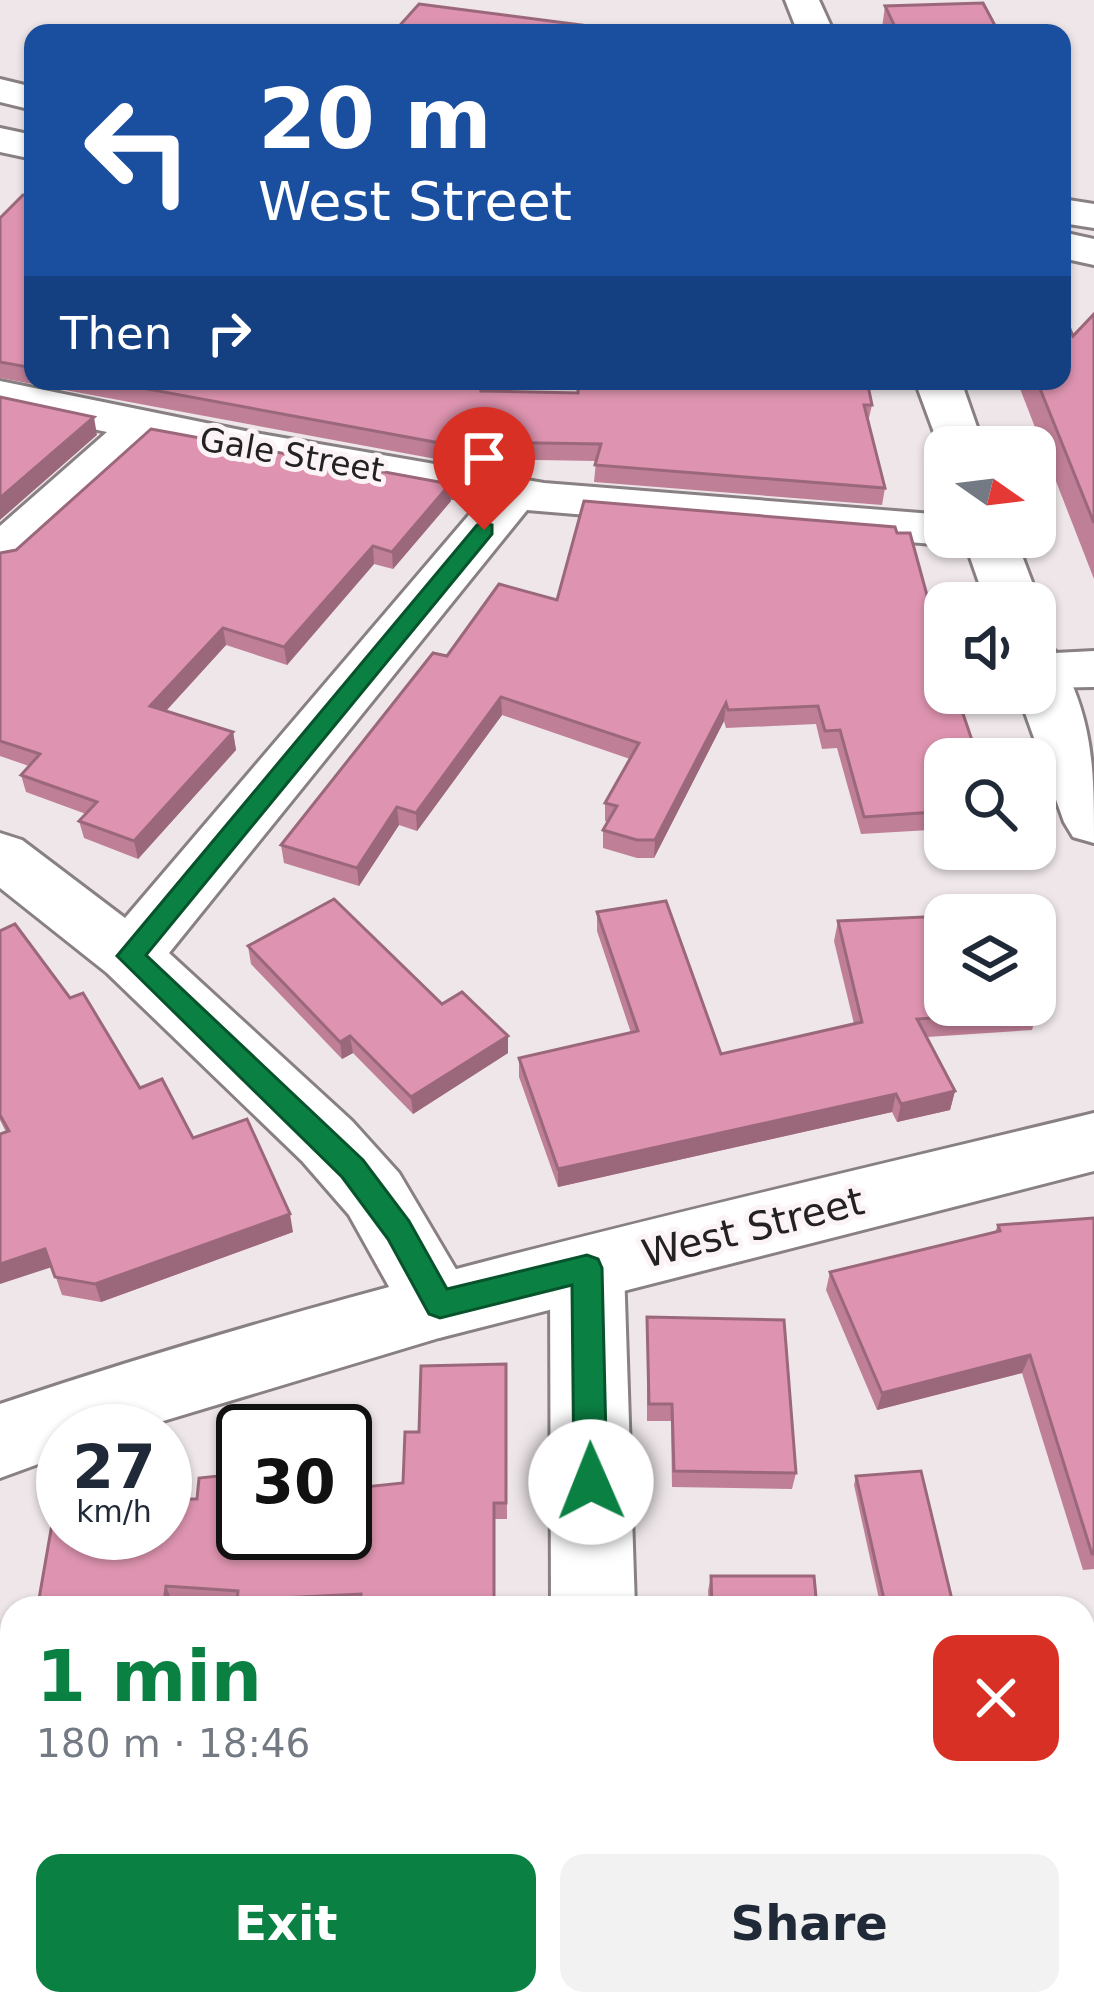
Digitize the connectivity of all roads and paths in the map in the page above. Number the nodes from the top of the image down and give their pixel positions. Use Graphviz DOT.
graph roads {
  1 [pos="941,390"];
  2 [pos="0,395"];
  3 [pos="142,426"];
  4 [pos="952,426"];
  5 [pos="514,494"];
  6 [pos="924,528"];
  7 [pos="0,553"];
  8 [pos="1056,668"];
  9 [pos="1094,669"];
  10 [pos="1054,714"];
  11 [pos="1094,821"];
  12 [pos="0,855"];
  13 [pos="130,956"];
  14 [pos="1094,1142"];
  15 [pos="587,1268"];
  16 [pos="440,1305"];
  17 [pos="0,1442"];
  18 [pos="593,1596"];
  1 -- 4 [label="street"];
  2 -- 3 [label="street, Gale Street"];
  3 -- 5 [label="street, Gale Street"];
  3 -- 7 [label="street"];
  5 -- 6 [label="street, Gale Street"];
  5 -- 13 [label="street"];
  8 -- 9 [label="street"];
  10 -- 11 [label="street"];
  12 -- 13 [label="street"];
  13 -- 16 [label="street"];
  14 -- 15 [label="street, West Street"];
  15 -- 16 [label="street, West Street"];
  15 -- 18 [label="street"];
  16 -- 17 [label="street, West Street"];
}
